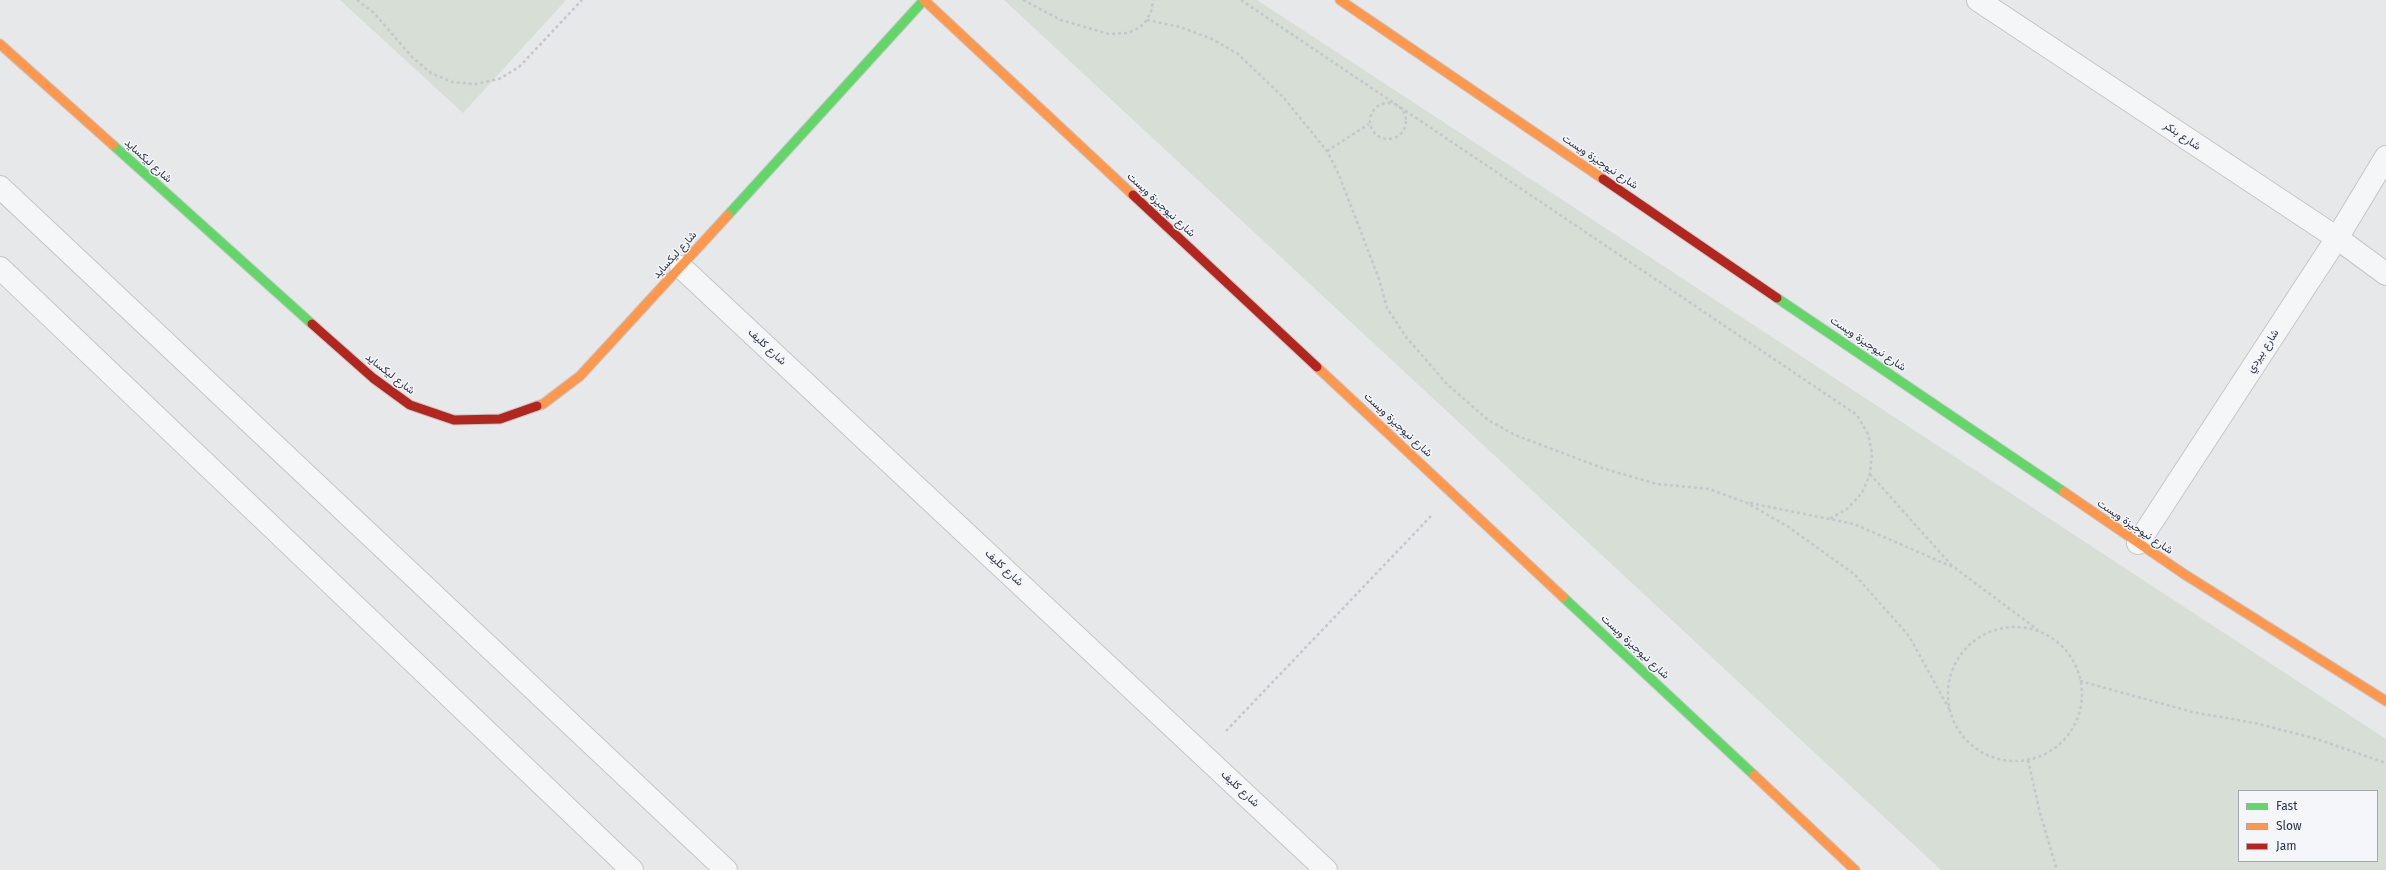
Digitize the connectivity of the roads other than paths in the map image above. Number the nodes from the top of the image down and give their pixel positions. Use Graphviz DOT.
graph roads {
  1 [pos="924,0"];
  2 [pos="1340,0"];
  3 [pos="1978,0"];
  4 [pos="0,44"];
  5 [pos="2386,157"];
  6 [pos="0,187"];
  7 [pos="2336,238"];
  8 [pos="681,267"];
  9 [pos="0,268"];
  10 [pos="2386,274"];
  11 [pos="2138,543"];
  12 [pos="2386,701"];
  13 [pos="632,870"];
  14 [pos="726,870"];
  15 [pos="1326,870"];
  16 [pos="1855,870"];
  1 -- 8 [label="street, شارع ليكسايد"];
  1 -- 16 [label="street, شارع نيوجيزة ويست"];
  2 -- 11 [label="street, شارع نيوجيزة ويست"];
  3 -- 7 [label="street, شارع بنكر"];
  4 -- 8 [label="street, شارع ليكسايد"];
  5 -- 7 [label="street, شارع بيردي"];
  6 -- 14 [label="street"];
  7 -- 10 [label="street, شارع بنكر"];
  7 -- 11 [label="street, شارع بيردي"];
  8 -- 15 [label="street, شارع كليف"];
  9 -- 13 [label="street"];
  11 -- 12 [label="street, شارع نيوجيزة ويست"];
}
